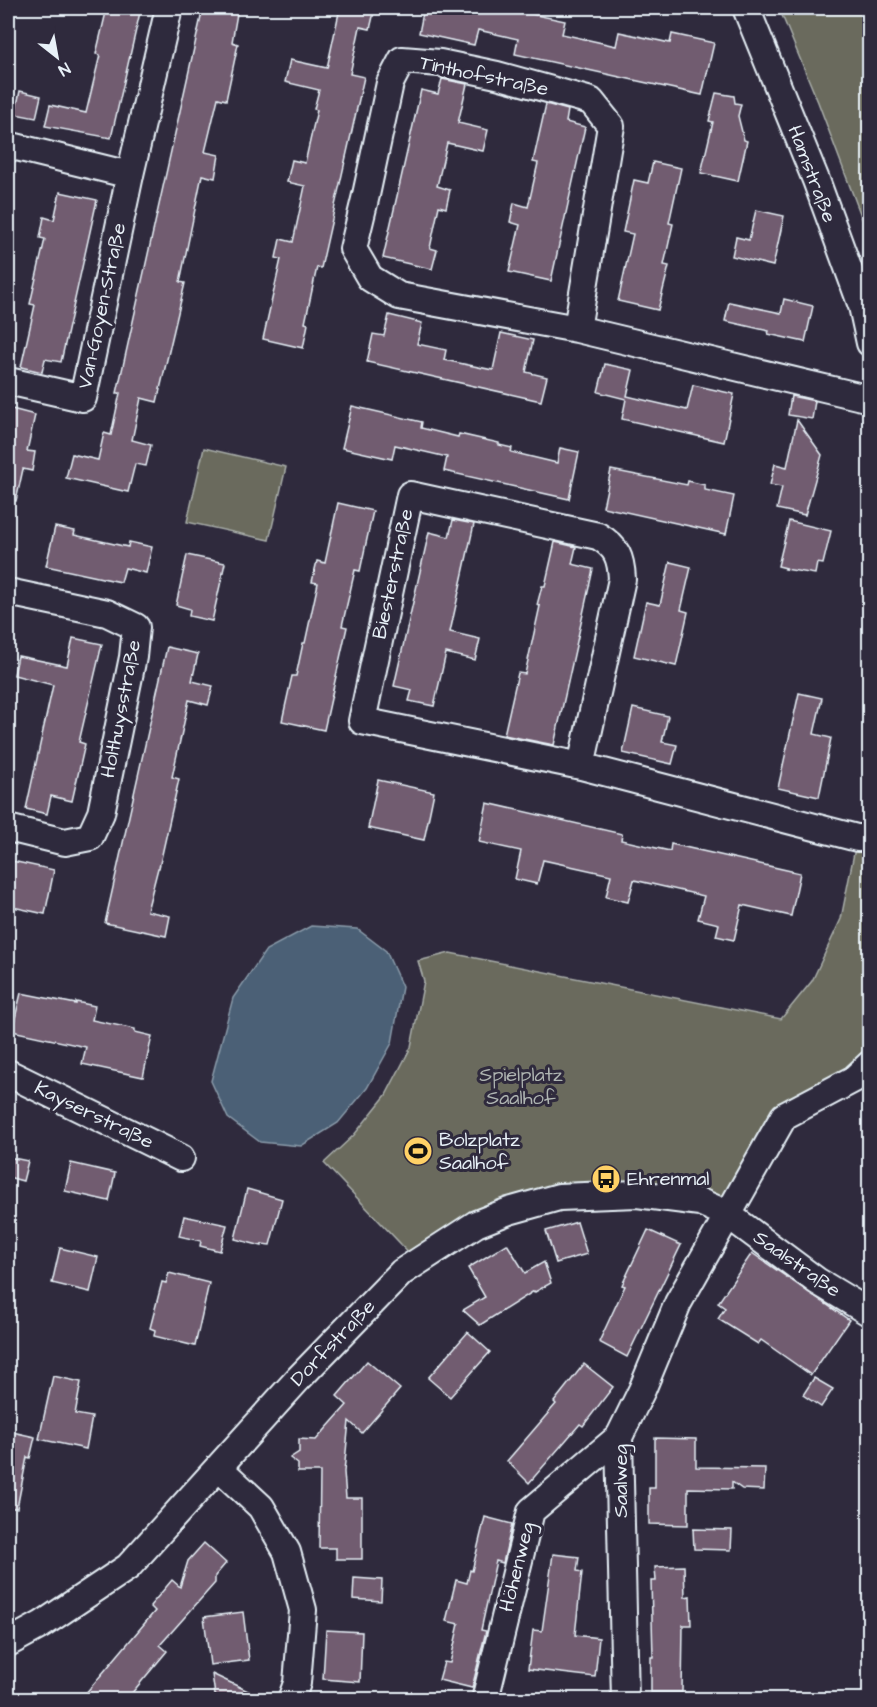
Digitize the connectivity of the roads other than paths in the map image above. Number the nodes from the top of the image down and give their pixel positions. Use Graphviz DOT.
graph roads {
  1 [pos="169,8"];
  2 [pos="746,8"];
  3 [pos="8,145"];
  4 [pos="130,175"];
  5 [pos="577,329"];
  6 [pos="870,343"];
  7 [pos="8,381"];
  8 [pos="870,399"];
  9 [pos="8,592"];
  10 [pos="581,766"];
  11 [pos="8,828"];
  12 [pos="870,838"];
  13 [pos="870,1064"];
  14 [pos="8,1073"];
  15 [pos="181,1158"];
  16 [pos="727,1214"];
  17 [pos="870,1313"];
  18 [pos="619,1437"];
  19 [pos="219,1468"];
  20 [pos="8,1643"];
  21 [pos="291,1700"];
  22 [pos="485,1700"];
  23 [pos="625,1700"];
  1 -- 4 [label="street, Van-Goyen-Straße"];
  2 -- 6 [label="street, Hamstraße"];
  3 -- 4 [label="street"];
  4 -- 7 [label="street, Van-Goyen-Straße"];
  5 -- 5 [label="street, Tinthofstraße"];
  5 -- 8 [label="street, Tinthofstraße"];
  9 -- 11 [label="street, Holthuysstraße"];
  10 -- 10 [label="street, Biesterstraße"];
  10 -- 12 [label="street, Biesterstraße"];
  13 -- 16 [label="street"];
  14 -- 15 [label="street, Kayserstraße"];
  16 -- 17 [label="street, Saalstraße"];
  16 -- 18 [label="street, Saalweg"];
  16 -- 19 [label="street, Dorfstraße"];
  18 -- 22 [label="street, Höhenweg"];
  18 -- 23 [label="street, Saalweg"];
  19 -- 20 [label="street, Dorfstraße"];
  19 -- 21 [label="street"];
}
